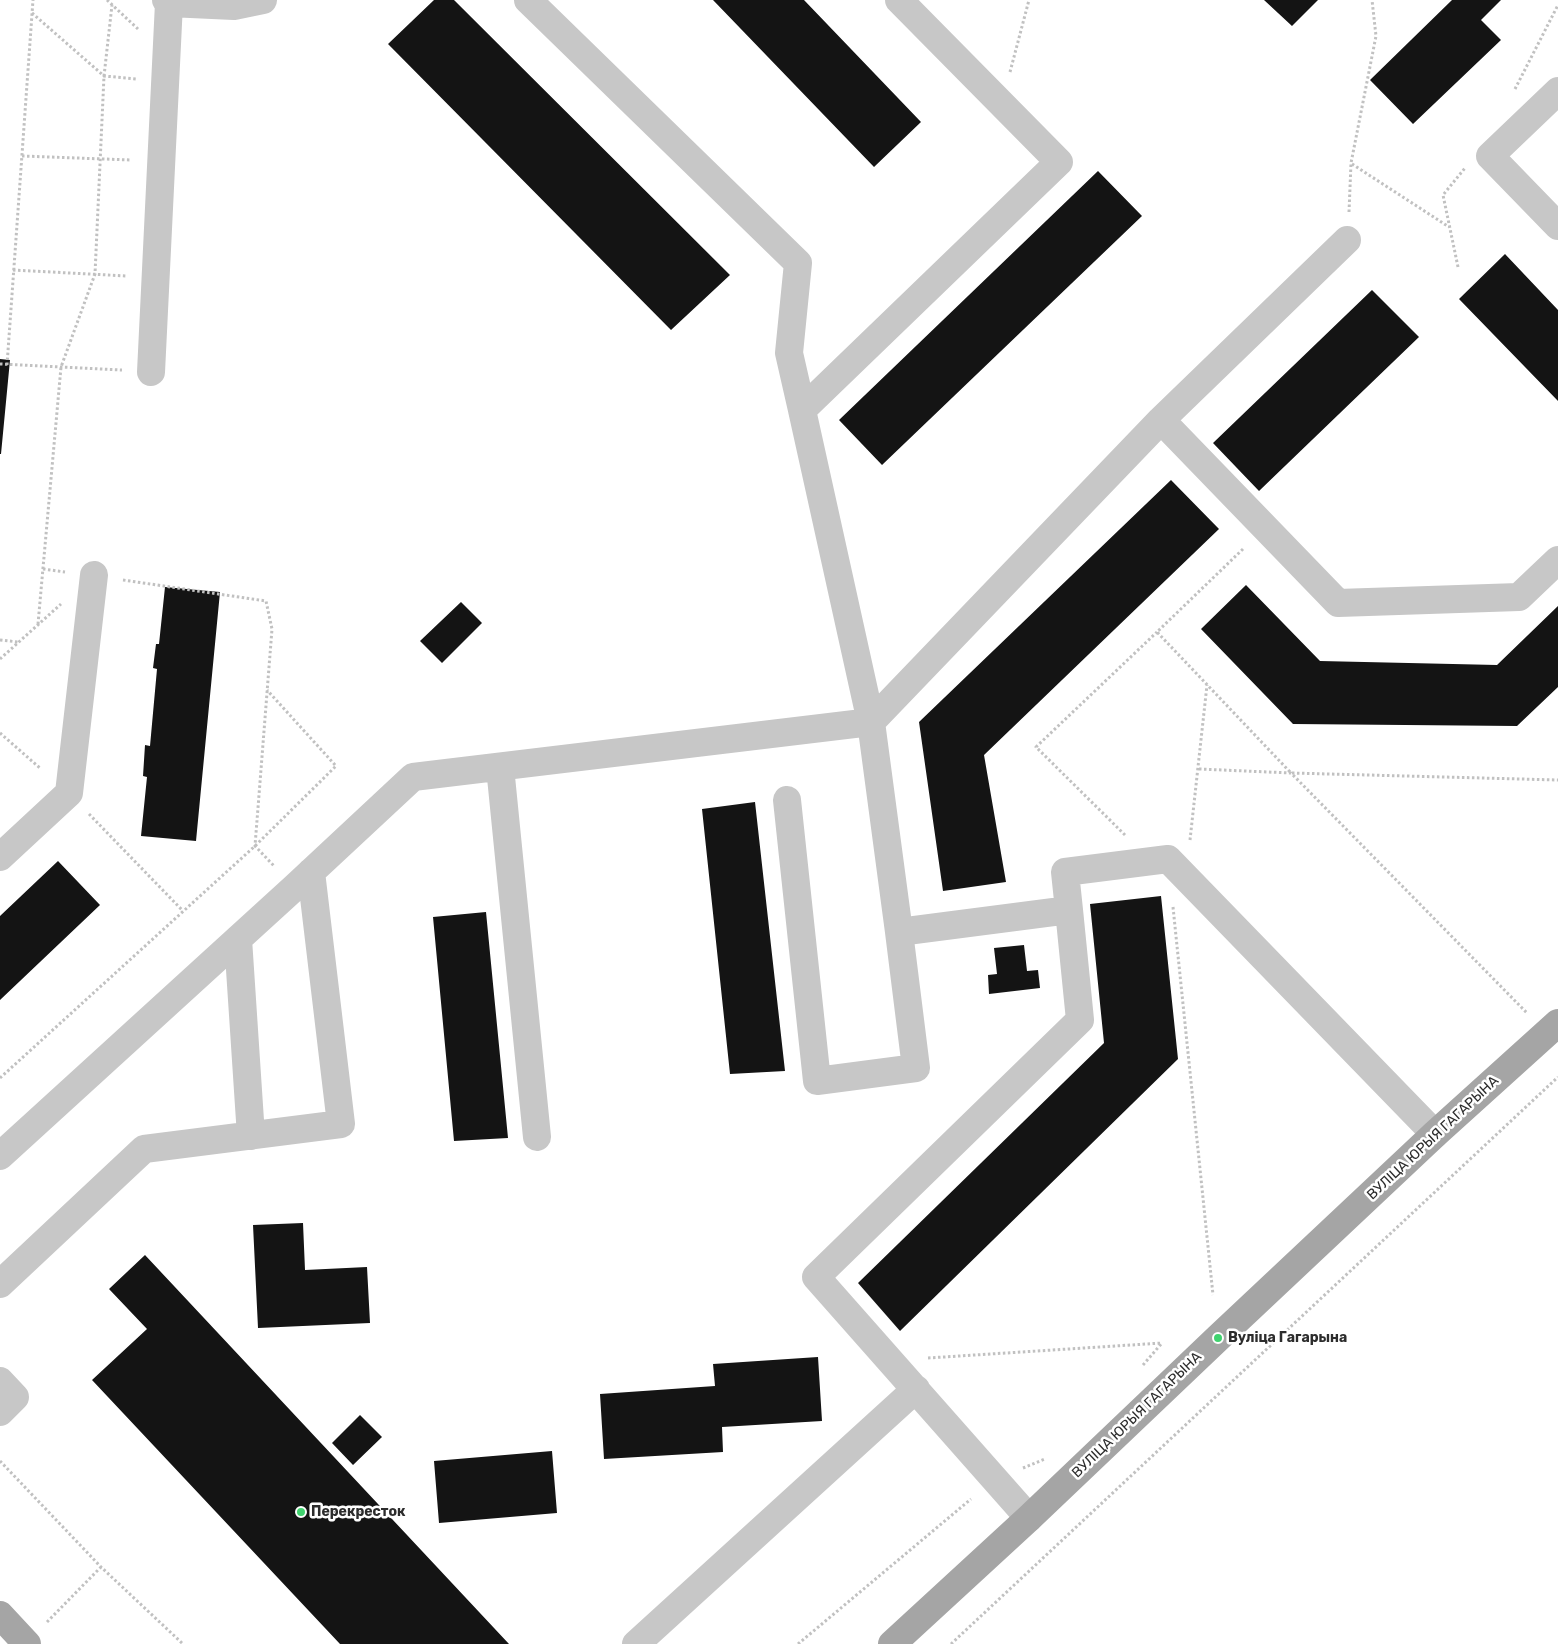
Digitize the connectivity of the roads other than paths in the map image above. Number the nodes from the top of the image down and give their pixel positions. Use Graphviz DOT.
graph roads {
  1 [pos="263,0"];
  2 [pos="528,0"];
  3 [pos="899,0"];
  4 [pos="167,1"];
  5 [pos="1558,91"];
  6 [pos="1558,226"];
  7 [pos="1348,240"];
  8 [pos="151,372"];
  9 [pos="802,410"];
  10 [pos="1161,420"];
  11 [pos="1558,560"];
  12 [pos="94,575"];
  13 [pos="871,722"];
  14 [pos="500,767"];
  15 [pos="787,800"];
  16 [pos="0,857"];
  17 [pos="303,880"];
  18 [pos="1069,910"];
  19 [pos="899,932"];
  20 [pos="238,939"];
  21 [pos="1558,1023"];
  22 [pos="1435,1134"];
  23 [pos="251,1136"];
  24 [pos="537,1137"];
  25 [pos="0,1156"];
  26 [pos="0,1284"];
  27 [pos="0,1381"];
  28 [pos="916,1389"];
  29 [pos="0,1412"];
  30 [pos="1029,1518"];
  31 [pos="0,1615"];
  32 [pos="26,1643"];
  33 [pos="636,1644"];
  34 [pos="892,1644"];
  1 -- 4 [label="lane"];
  2 -- 9 [label="lane"];
  3 -- 9 [label="lane"];
  4 -- 8 [label="lane"];
  5 -- 6 [label="lane"];
  7 -- 10 [label="lane"];
  9 -- 13 [label="lane"];
  10 -- 11 [label="lane"];
  10 -- 13 [label="lane"];
  12 -- 16 [label="lane"];
  13 -- 14 [label="lane"];
  13 -- 19 [label="lane"];
  14 -- 17 [label="lane"];
  14 -- 24 [label="lane"];
  15 -- 19 [label="lane"];
  17 -- 20 [label="lane"];
  17 -- 23 [label="lane"];
  18 -- 19 [label="lane"];
  18 -- 22 [label="lane"];
  18 -- 28 [label="lane"];
  20 -- 23 [label="lane"];
  20 -- 25 [label="lane"];
  21 -- 22 [label="main road, ВУЛІЦА ЮРЫЯ ГАГАРЫНА"];
  22 -- 30 [label="main road, ВУЛІЦА ЮРЫЯ ГАГАРЫНА"];
  23 -- 26 [label="lane"];
  27 -- 29 [label="lane"];
  28 -- 30 [label="lane"];
  28 -- 33 [label="lane"];
  30 -- 34 [label="main road, ВУЛІЦА ЮРЫЯ ГАГАРЫНА"];
  31 -- 32 [label="main road"];
}
